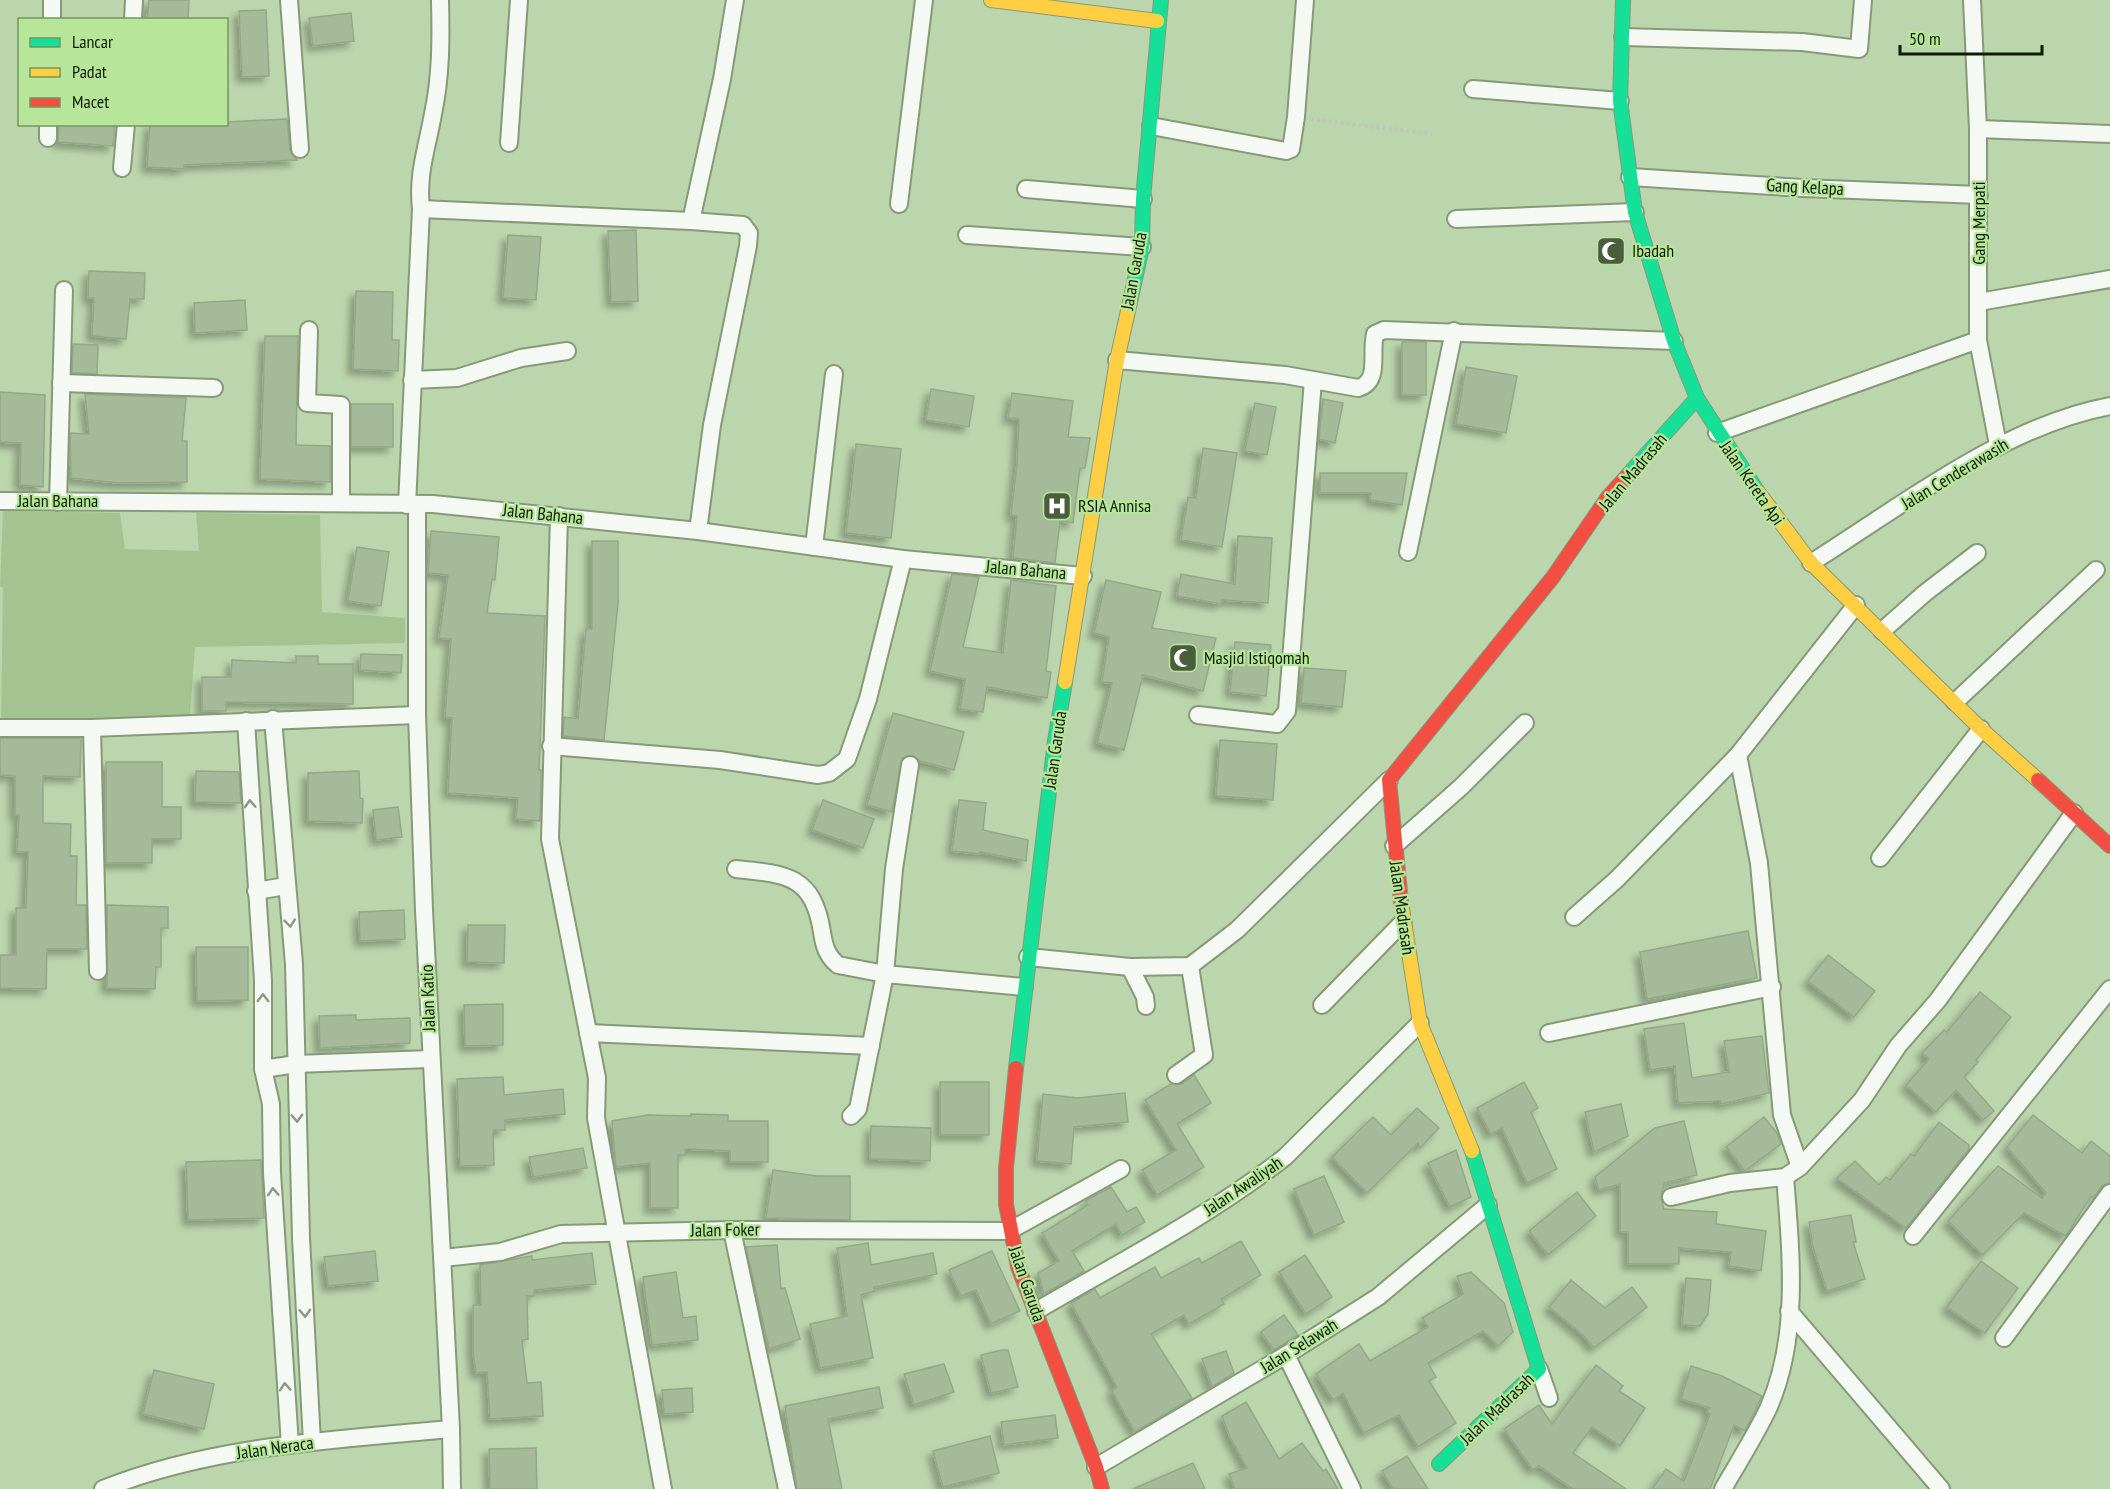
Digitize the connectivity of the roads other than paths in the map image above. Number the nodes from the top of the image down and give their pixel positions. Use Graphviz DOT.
graph roads {
  1 [pos="52,0"];
  2 [pos="134,0"];
  3 [pos="289,0"];
  4 [pos="440,0"];
  5 [pos="519,0"];
  6 [pos="735,0"];
  7 [pos="924,0"];
  8 [pos="991,0"];
  9 [pos="1161,0"];
  10 [pos="1305,0"];
  11 [pos="1623,0"];
  12 [pos="1863,0"];
  13 [pos="1972,0"];
  14 [pos="52,18"];
  15 [pos="133,18"];
  16 [pos="1157,21"];
  17 [pos="1623,37"];
  18 [pos="1473,89"];
  19 [pos="1620,101"];
  20 [pos="126,126"];
  21 [pos="1150,126"];
  22 [pos="1978,129"];
  23 [pos="2110,134"];
  24 [pos="509,143"];
  25 [pos="300,149"];
  26 [pos="122,168"];
  27 [pos="1630,177"];
  28 [pos="1026,189"];
  29 [pos="1979,195"];
  30 [pos="1143,199"];
  31 [pos="899,204"];
  32 [pos="421,209"];
  33 [pos="1635,212"];
  34 [pos="1456,219"];
  35 [pos="691,221"];
  36 [pos="967,235"];
  37 [pos="1142,247"];
  38 [pos="2110,279"];
  39 [pos="64,290"];
  40 [pos="1979,302"];
  41 [pos="309,330"];
  42 [pos="1454,331"];
  43 [pos="1978,340"];
  44 [pos="1674,341"];
  45 [pos="567,351"];
  46 [pos="1118,360"];
  47 [pos="834,374"];
  48 [pos="412,380"];
  49 [pos="1313,380"];
  50 [pos="61,383"];
  51 [pos="214,388"];
  52 [pos="1697,398"];
  53 [pos="2110,406"];
  54 [pos="1717,433"];
  55 [pos="1998,445"];
  56 [pos="0,501"];
  57 [pos="58,502"];
  58 [pos="341,502"];
  59 [pos="412,505"];
  60 [pos="559,516"];
  61 [pos="698,531"];
  62 [pos="814,547"];
  63 [pos="1408,552"];
  64 [pos="1977,553"];
  65 [pos="903,559"];
  66 [pos="1811,563"];
  67 [pos="2096,570"];
  68 [pos="1083,576"];
  69 [pos="1856,605"];
  70 [pos="1882,632"];
  71 [pos="1954,702"];
  72 [pos="417,715"];
  73 [pos="1198,715"];
  74 [pos="273,719"];
  75 [pos="246,721"];
  76 [pos="1525,723"];
  77 [pos="0,728"];
  78 [pos="92,728"];
  79 [pos="1981,729"];
  80 [pos="551,746"];
  81 [pos="1738,755"];
  82 [pos="910,765"];
  83 [pos="1389,780"];
  84 [pos="2074,813"];
  85 [pos="1394,846"];
  86 [pos="2110,846"];
  87 [pos="1880,858"];
  88 [pos="735,869"];
  89 [pos="286,886"];
  90 [pos="256,891"];
  91 [pos="1574,917"];
  92 [pos="1403,922"];
  93 [pos="1028,957"];
  94 [pos="1190,966"];
  95 [pos="1130,967"];
  96 [pos="98,971"];
  97 [pos="885,974"];
  98 [pos="1024,987"];
  99 [pos="1772,987"];
  100 [pos="2110,989"];
  101 [pos="1322,1005"];
  102 [pos="1146,1006"];
  103 [pos="1420,1023"];
  104 [pos="588,1033"];
  105 [pos="1549,1033"];
  106 [pos="871,1046"];
  107 [pos="430,1059"];
  108 [pos="296,1064"];
  109 [pos="263,1069"];
  110 [pos="1176,1075"];
  111 [pos="851,1116"];
  112 [pos="1800,1167"];
  113 [pos="1121,1169"];
  114 [pos="1785,1177"];
  115 [pos="2110,1193"];
  116 [pos="1671,1197"];
  117 [pos="1488,1205"];
  118 [pos="732,1230"];
  119 [pos="1009,1231"];
  120 [pos="617,1232"];
  121 [pos="1913,1236"];
  122 [pos="443,1258"];
  123 [pos="303,1282"];
  124 [pos="278,1283"];
  125 [pos="1036,1311"];
  126 [pos="1789,1311"];
  127 [pos="2004,1338"];
  128 [pos="1286,1355"];
  129 [pos="1539,1369"];
  130 [pos="1549,1398"];
  131 [pos="452,1429"];
  132 [pos="312,1442"];
  133 [pos="290,1445"];
  134 [pos="1439,1464"];
  135 [pos="1096,1467"];
  136 [pos="112,1487"];
  137 [pos="1940,1488"];
  138 [pos="452,1489"];
  139 [pos="663,1489"];
  140 [pos="788,1489"];
  141 [pos="1102,1489"];
  142 [pos="1352,1489"];
  143 [pos="1723,1489"];
  1 -- 14 [label="street"];
  2 -- 15 [label="street"];
  3 -- 25 [label="street"];
  4 -- 32 [label="street, Jalan Katio"];
  5 -- 24 [label="street"];
  6 -- 35 [label="street"];
  7 -- 31 [label="street"];
  8 -- 16 [label="street"];
  9 -- 16 [label="street, Jalan Garuda"];
  10 -- 21 [label="street"];
  11 -- 17 [label="street, Jalan Kereta Api"];
  12 -- 17 [label="street"];
  13 -- 22 [label="street, Gang Merpati"];
  16 -- 21 [label="street, Jalan Garuda"];
  17 -- 19 [label="street, Jalan Kereta Api"];
  18 -- 19 [label="street"];
  19 -- 27 [label="street, Jalan Kereta Api"];
  20 -- 26 [label="street"];
  21 -- 30 [label="street, Jalan Garuda"];
  22 -- 23 [label="street"];
  22 -- 29 [label="street, Gang Merpati"];
  27 -- 29 [label="street, Gang Kelapa"];
  27 -- 33 [label="street, Jalan Kereta Api"];
  28 -- 30 [label="street"];
  29 -- 40 [label="street, Gang Merpati"];
  30 -- 37 [label="street, Jalan Garuda"];
  32 -- 35 [label="street"];
  32 -- 48 [label="street, Jalan Katio"];
  33 -- 34 [label="street"];
  33 -- 44 [label="street, Jalan Kereta Api"];
  35 -- 61 [label="street"];
  36 -- 37 [label="street"];
  37 -- 46 [label="street, Jalan Garuda"];
  38 -- 40 [label="street"];
  39 -- 50 [label="street"];
  40 -- 43 [label="street, Gang Merpati"];
  41 -- 58 [label="street"];
  42 -- 44 [label="street"];
  42 -- 49 [label="street"];
  42 -- 63 [label="street"];
  43 -- 54 [label="street"];
  43 -- 55 [label="street, Gang Merpati"];
  44 -- 52 [label="street, Jalan Kereta Api"];
  45 -- 48 [label="street"];
  46 -- 49 [label="street"];
  46 -- 68 [label="street, Jalan Garuda"];
  47 -- 62 [label="street"];
  48 -- 59 [label="street, Jalan Katio"];
  49 -- 73 [label="street"];
  50 -- 51 [label="street"];
  50 -- 57 [label="street"];
  52 -- 54 [label="street, Jalan Kereta Api"];
  52 -- 83 [label="street, Jalan Madrasah"];
  53 -- 55 [label="street, Jalan Cenderawasih"];
  54 -- 66 [label="street, Jalan Kereta Api"];
  55 -- 66 [label="street, Jalan Cenderawasih"];
  56 -- 57 [label="street, Jalan Bahana"];
  57 -- 58 [label="street, Jalan Bahana"];
  58 -- 59 [label="street, Jalan Bahana"];
  59 -- 60 [label="street, Jalan Bahana"];
  59 -- 72 [label="street, Jalan Katio"];
  60 -- 61 [label="street, Jalan Bahana"];
  60 -- 80 [label="street"];
  61 -- 62 [label="street, Jalan Bahana"];
  62 -- 65 [label="street, Jalan Bahana"];
  64 -- 70 [label="street"];
  65 -- 68 [label="street, Jalan Bahana"];
  65 -- 80 [label="street"];
  66 -- 69 [label="street, Jalan Kereta Api"];
  67 -- 71 [label="street"];
  68 -- 93 [label="street, Jalan Garuda"];
  69 -- 70 [label="street, Jalan Kereta Api"];
  69 -- 81 [label="street"];
  70 -- 71 [label="street, Jalan Kereta Api"];
  71 -- 79 [label="street, Jalan Kereta Api"];
  72 -- 74 [label="street"];
  72 -- 107 [label="street, Jalan Katio"];
  74 -- 75 [label="street"];
  74 -- 89 [label="street"];
  75 -- 78 [label="street"];
  90 -- 75 [label="street, one-way"];
  76 -- 85 [label="street"];
  77 -- 78 [label="street"];
  78 -- 96 [label="street"];
  79 -- 84 [label="street, Jalan Kereta Api"];
  79 -- 87 [label="street"];
  80 -- 104 [label="street"];
  81 -- 91 [label="street"];
  81 -- 99 [label="street"];
  82 -- 97 [label="street"];
  83 -- 85 [label="street, Jalan Madrasah"];
  83 -- 94 [label="street"];
  84 -- 86 [label="street, Jalan Kereta Api"];
  84 -- 112 [label="street"];
  85 -- 92 [label="street, Jalan Madrasah"];
  88 -- 97 [label="street"];
  89 -- 90 [label="street"];
  89 -- 108 [label="street, one-way"];
  109 -- 90 [label="street, one-way"];
  92 -- 101 [label="street"];
  92 -- 103 [label="street, Jalan Madrasah"];
  93 -- 95 [label="street"];
  93 -- 98 [label="street, Jalan Garuda"];
  94 -- 95 [label="street"];
  94 -- 110 [label="street"];
  95 -- 102 [label="street"];
  97 -- 98 [label="street"];
  97 -- 106 [label="street"];
  98 -- 119 [label="street, Jalan Garuda"];
  99 -- 105 [label="street"];
  99 -- 112 [label="street"];
  100 -- 121 [label="street"];
  103 -- 117 [label="street, Jalan Madrasah"];
  103 -- 125 [label="street, Jalan Awaliyah"];
  104 -- 106 [label="street"];
  104 -- 120 [label="street"];
  106 -- 111 [label="street"];
  107 -- 108 [label="street"];
  107 -- 122 [label="street, Jalan Katio"];
  108 -- 109 [label="street"];
  108 -- 123 [label="street, one-way"];
  124 -- 109 [label="street, one-way"];
  112 -- 114 [label="street"];
  113 -- 119 [label="street"];
  114 -- 116 [label="street"];
  114 -- 126 [label="street"];
  115 -- 127 [label="street"];
  117 -- 128 [label="street, Jalan Selawah"];
  117 -- 129 [label="street, Jalan Madrasah"];
  118 -- 119 [label="street, Jalan Foker"];
  118 -- 120 [label="street, Jalan Foker"];
  118 -- 140 [label="street"];
  119 -- 125 [label="street, Jalan Garuda"];
  120 -- 122 [label="street, Jalan Foker"];
  120 -- 139 [label="street"];
  122 -- 131 [label="street, Jalan Katio"];
  123 -- 124 [label="street"];
  123 -- 132 [label="street, one-way"];
  133 -- 124 [label="street, one-way"];
  125 -- 135 [label="street, Jalan Garuda"];
  126 -- 137 [label="street"];
  126 -- 143 [label="street"];
  128 -- 135 [label="street, Jalan Selawah"];
  128 -- 142 [label="street"];
  129 -- 130 [label="street"];
  129 -- 134 [label="street, Jalan Madrasah"];
  131 -- 132 [label="street, Jalan Neraca"];
  131 -- 138 [label="street, Jalan Katio"];
  132 -- 133 [label="street, Jalan Neraca"];
  133 -- 136 [label="street, Jalan Neraca"];
  135 -- 141 [label="street, Jalan Garuda"];
}
